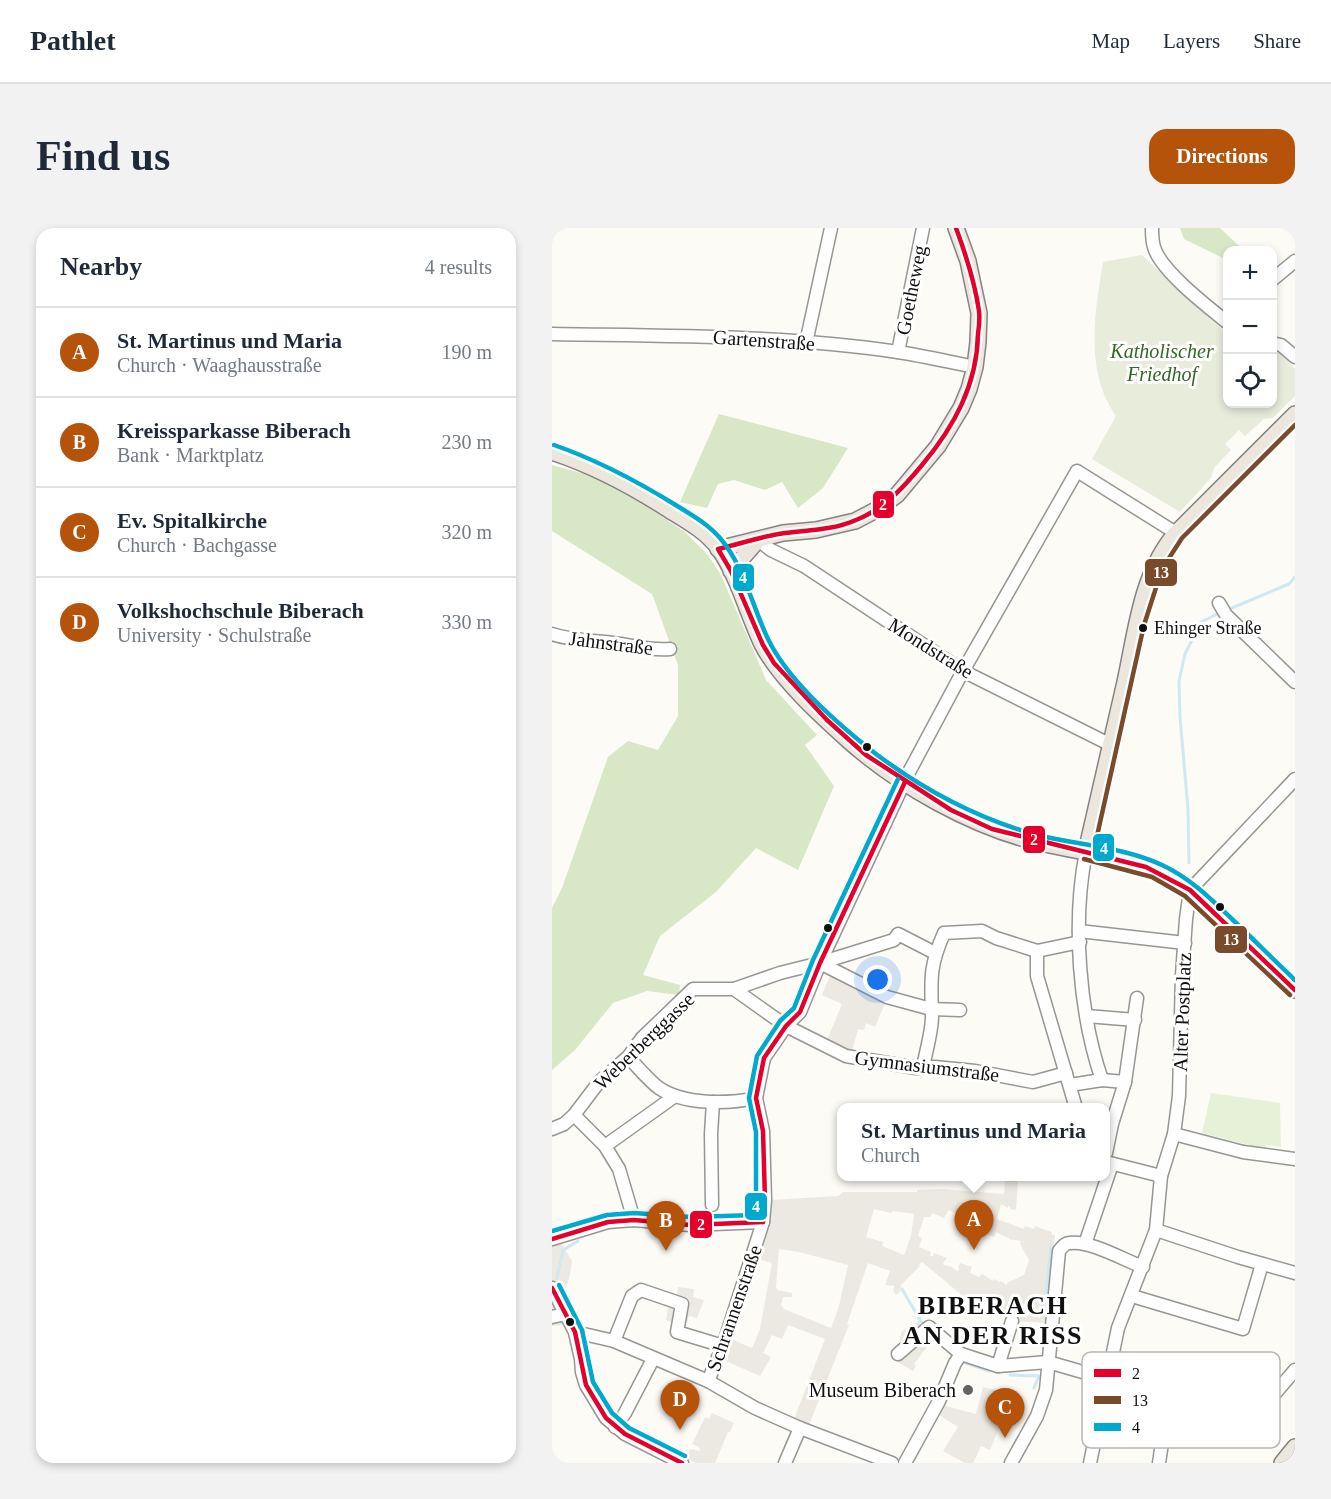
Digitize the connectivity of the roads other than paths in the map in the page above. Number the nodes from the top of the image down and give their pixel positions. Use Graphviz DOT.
graph roads {
  1 [pos="831,228"];
  2 [pos="923,228"];
  3 [pos="956,228"];
  4 [pos="1152,228"];
  5 [pos="1295,261"];
  6 [pos="1277,276"];
  7 [pos="1223,320"];
  8 [pos="552,334"];
  9 [pos="806,343"];
  10 [pos="1277,344"];
  11 [pos="898,352"];
  12 [pos="1295,357"];
  13 [pos="975,367"];
  14 [pos="1295,414"];
  15 [pos="552,452"];
  16 [pos="1176,532"];
  17 [pos="758,540"];
  18 [pos="718,549"];
  19 [pos="731,571"];
  20 [pos="1219,603"];
  21 [pos="552,634"];
  22 [pos="670,649"];
  23 [pos="963,671"];
  24 [pos="1295,682"];
  25 [pos="1111,745"];
  26 [pos="1295,779"];
  27 [pos="905,782"];
  28 [pos="1086,852"];
  29 [pos="1190,890"];
  30 [pos="1080,937"];
  31 [pos="1185,943"];
  32 [pos="1037,951"];
  33 [pos="935,953"];
  34 [pos="820,963"];
  35 [pos="734,989"];
  36 [pos="1295,990"];
  37 [pos="1137,998"];
  38 [pos="931,1010"];
  39 [pos="960,1010"];
  40 [pos="1087,1016"];
  41 [pos="1136,1020"];
  42 [pos="786,1026"];
  43 [pos="628,1057"];
  44 [pos="923,1067"];
  45 [pos="1066,1073"];
  46 [pos="1102,1080"];
  47 [pos="1125,1082"];
  48 [pos="1070,1086"];
  49 [pos="675,1096"];
  50 [pos="756,1098"];
  51 [pos="713,1102"];
  52 [pos="1075,1103"];
  53 [pos="574,1115"];
  54 [pos="552,1129"];
  55 [pos="1174,1134"];
  56 [pos="1110,1142"];
  57 [pos="605,1146"];
  58 [pos="1295,1159"];
  59 [pos="1110,1161"];
  60 [pos="1161,1176"];
  61 [pos="1102,1181"];
  62 [pos="712,1205"];
  63 [pos="634,1220"];
  64 [pos="763,1222"];
  65 [pos="1156,1230"];
  66 [pos="552,1239"];
  67 [pos="1085,1245"];
  68 [pos="1262,1264"];
  69 [pos="1143,1267"];
  70 [pos="1295,1273"];
  71 [pos="552,1289"];
  72 [pos="1132,1296"];
  73 [pos="566,1314"];
  74 [pos="552,1317"];
  75 [pos="1012,1321"];
  76 [pos="575,1332"];
  77 [pos="614,1341"];
  78 [pos="723,1346"];
  79 [pos="1113,1352"];
  80 [pos="898,1354"];
  81 [pos="961,1354"];
  82 [pos="653,1359"];
  83 [pos="1048,1362"];
  84 [pos="998,1366"];
  85 [pos="1082,1370"];
  86 [pos="1295,1370"];
  87 [pos="708,1381"];
  88 [pos="1280,1388"];
  89 [pos="615,1427"];
  90 [pos="800,1428"];
  91 [pos="1093,1448"];
  92 [pos="1161,1448"];
  93 [pos="1295,1448"];
  94 [pos="682,1463"];
  95 [pos="785,1463"];
  96 [pos="892,1463"];
  97 [pos="905,1463"];
  98 [pos="1011,1463"];
  99 [pos="1090,1463"];
  100 [pos="1159,1463"];
  101 [pos="1282,1463"];
  1 -- 9 [label="street"];
  2 -- 11 [label="street, Goetheweg"];
  3 -- 13 [label="main road"];
  4 -- 7 [label="street"];
  5 -- 6 [label="street"];
  8 -- 9 [label="street, Gartenstraße"];
  9 -- 11 [label="street, Gartenstraße"];
  10 -- 12 [label="street"];
  11 -- 13 [label="street, Gartenstraße"];
  13 -- 17 [label="main road"];
  14 -- 16 [label="main road"];
  15 -- 18 [label="main road"];
  16 -- 23 [label="street"];
  16 -- 25 [label="main road"];
  17 -- 18 [label="main road"];
  17 -- 19 [label="main road"];
  17 -- 23 [label="street, Mondstraße"];
  18 -- 19 [label="main road"];
  19 -- 27 [label="main road"];
  20 -- 24 [label="street"];
  21 -- 22 [label="street, Jahnstraße"];
  23 -- 25 [label="street, Mondstraße"];
  23 -- 27 [label="street"];
  25 -- 28 [label="main road"];
  26 -- 29 [label="street"];
  27 -- 28 [label="main road"];
  27 -- 34 [label="street"];
  28 -- 29 [label="main road"];
  28 -- 30 [label="street"];
  29 -- 31 [label="street, Alter Postplatz"];
  29 -- 36 [label="main road"];
  30 -- 31 [label="street"];
  30 -- 32 [label="street"];
  30 -- 40 [label="street"];
  31 -- 55 [label="street, Alter Postplatz"];
  32 -- 33 [label="street"];
  32 -- 45 [label="street"];
  33 -- 34 [label="street, Weberberggasse"];
  33 -- 38 [label="street"];
  34 -- 35 [label="street, Weberberggasse"];
  34 -- 38 [label="street"];
  34 -- 42 [label="street"];
  35 -- 42 [label="street, Gymnasiumstraße"];
  35 -- 43 [label="street, Weberberggasse"];
  37 -- 41 [label="street"];
  38 -- 39 [label="street"];
  38 -- 44 [label="street"];
  40 -- 41 [label="street"];
  40 -- 46 [label="street"];
  41 -- 47 [label="street"];
  42 -- 44 [label="street, Gymnasiumstraße"];
  42 -- 50 [label="street"];
  43 -- 49 [label="street"];
  43 -- 53 [label="street, Weberberggasse"];
  44 -- 45 [label="street, Gymnasiumstraße"];
  45 -- 48 [label="street"];
  46 -- 47 [label="street"];
  46 -- 48 [label="street"];
  47 -- 56 [label="street"];
  48 -- 52 [label="street"];
  49 -- 51 [label="street"];
  49 -- 57 [label="street"];
  50 -- 51 [label="street"];
  50 -- 64 [label="street, Schrannenstraße"];
  51 -- 62 [label="street"];
  53 -- 54 [label="street, Weberberggasse"];
  53 -- 57 [label="street"];
  55 -- 58 [label="street"];
  55 -- 60 [label="street, Alter Postplatz"];
  57 -- 63 [label="street"];
  59 -- 60 [label="street"];
  60 -- 65 [label="street, Alter Postplatz"];
  61 -- 67 [label="street"];
  63 -- 64 [label="street"];
  63 -- 66 [label="street"];
  64 -- 78 [label="street, Schrannenstraße"];
  65 -- 68 [label="street"];
  65 -- 69 [label="street, Alter Postplatz"];
  67 -- 69 [label="street"];
  67 -- 83 [label="street"];
  68 -- 70 [label="street"];
  68 -- 72 [label="street"];
  69 -- 72 [label="street, Alter Postplatz"];
  71 -- 73 [label="street"];
  72 -- 79 [label="street, Alter Postplatz"];
  73 -- 74 [label="street"];
  73 -- 76 [label="street"];
  75 -- 84 [label="street"];
  76 -- 77 [label="street"];
  76 -- 89 [label="street"];
  77 -- 78 [label="street"];
  77 -- 82 [label="street"];
  78 -- 87 [label="street, Schrannenstraße"];
  80 -- 81 [label="street"];
  81 -- 84 [label="street"];
  81 -- 97 [label="street"];
  82 -- 87 [label="street"];
  82 -- 89 [label="street"];
  83 -- 84 [label="street"];
  83 -- 85 [label="street"];
  83 -- 98 [label="street"];
  86 -- 88 [label="street"];
  87 -- 90 [label="street"];
  89 -- 94 [label="street"];
  90 -- 95 [label="street"];
  90 -- 96 [label="street"];
  91 -- 99 [label="street, Alter Postplatz"];
  92 -- 100 [label="street"];
  93 -- 101 [label="main road"];
}
